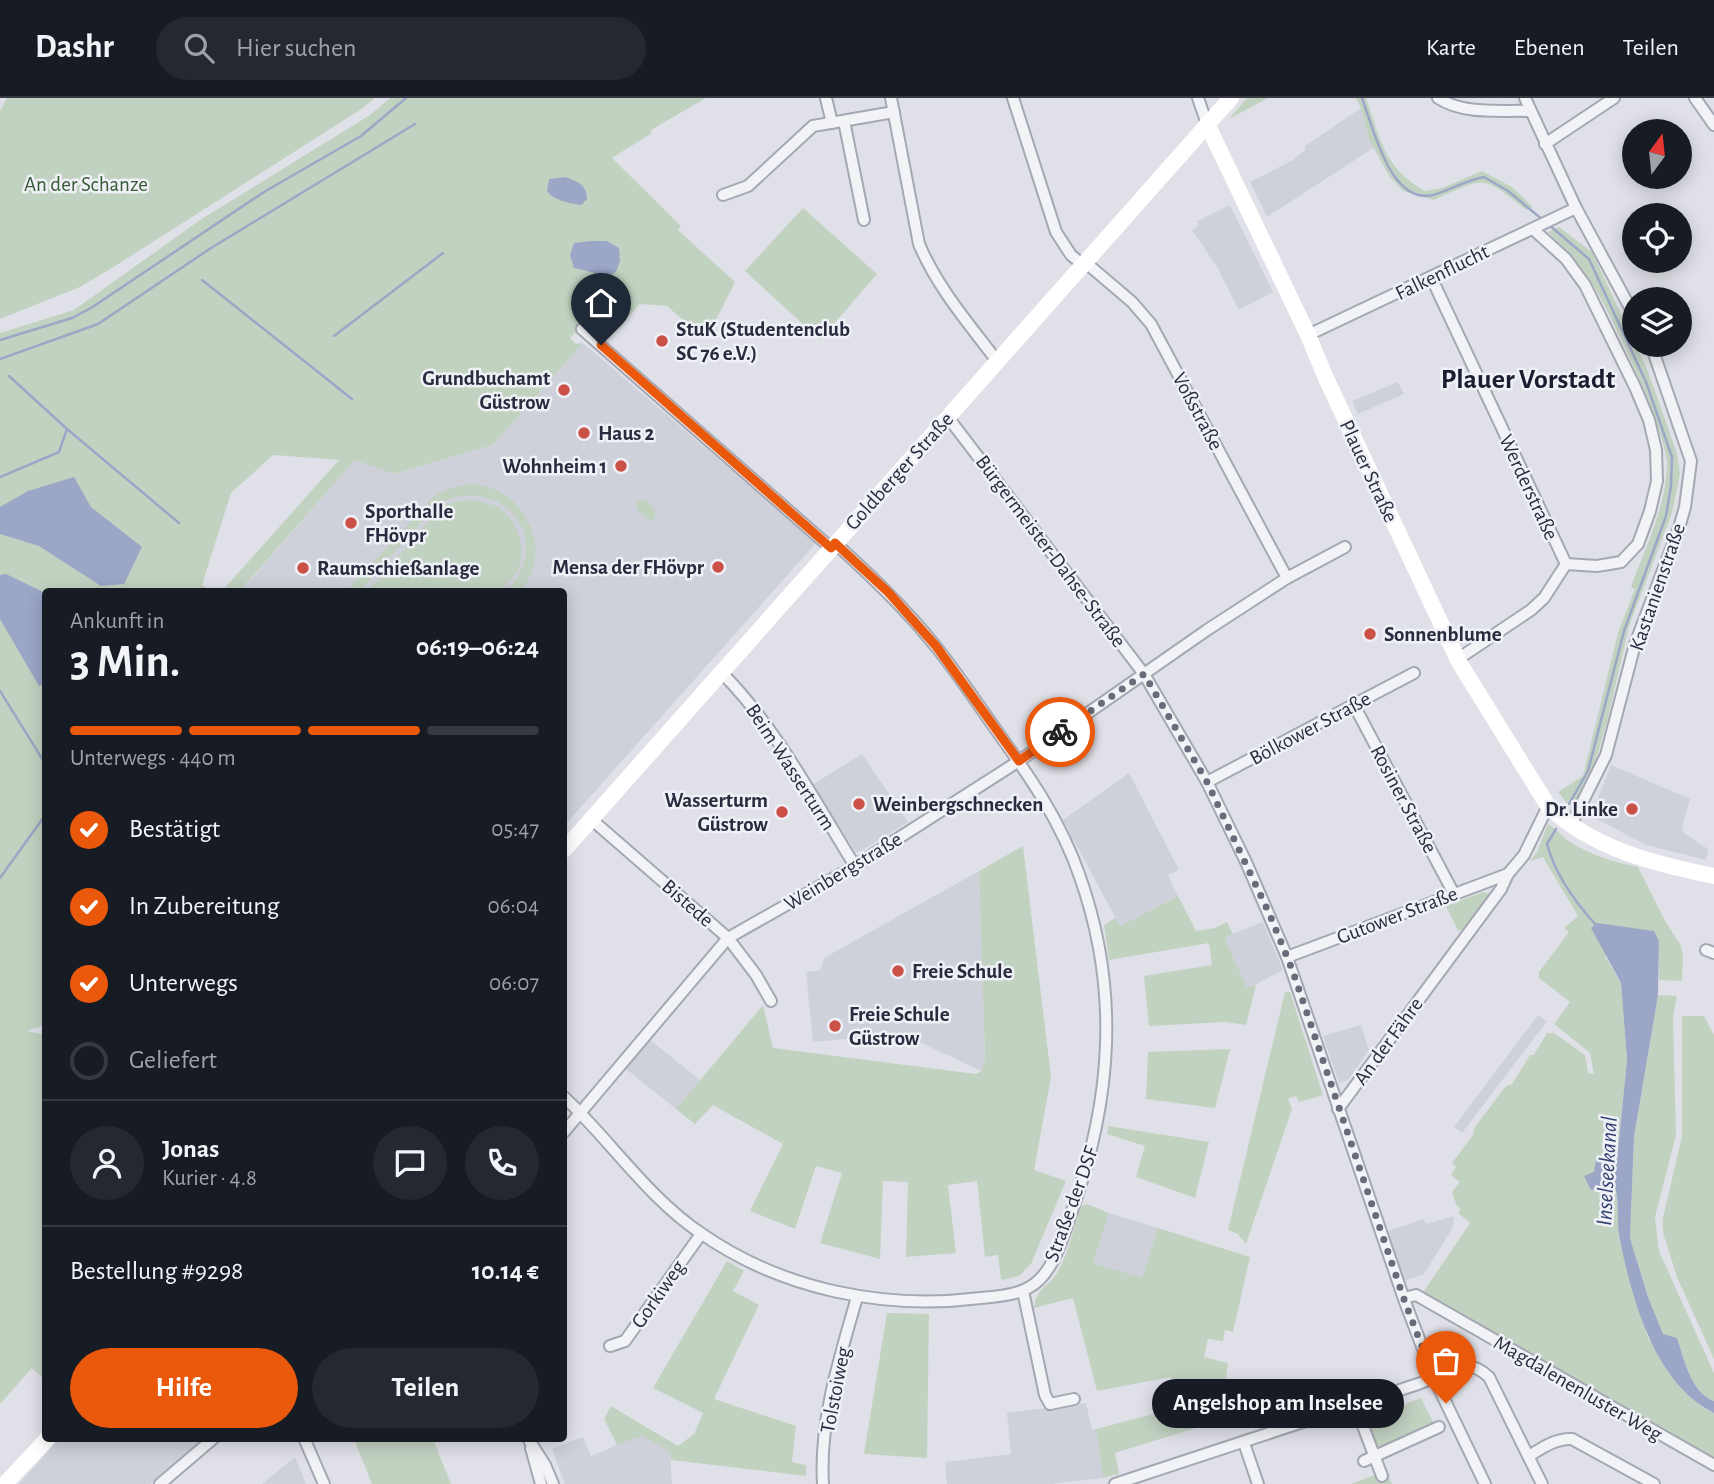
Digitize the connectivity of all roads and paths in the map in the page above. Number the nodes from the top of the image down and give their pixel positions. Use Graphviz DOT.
graph roads {
  1 [pos="826,98"];
  2 [pos="891,98"];
  3 [pos="1013,98"];
  4 [pos="1198,98"];
  5 [pos="1231,98"];
  6 [pos="1438,98"];
  7 [pos="1525,98"];
  8 [pos="1614,98"];
  9 [pos="1695,98"];
  10 [pos="1530,111"];
  11 [pos="894,112"];
  12 [pos="844,121"];
  13 [pos="832,123"];
  14 [pos="1208,124"];
  15 [pos="1714,125"];
  16 [pos="1545,144"];
  17 [pos="723,195"];
  18 [pos="1576,208"];
  19 [pos="864,220"];
  20 [pos="1536,227"];
  21 [pos="1084,263"];
  22 [pos="1432,277"];
  23 [pos="1622,293"];
  24 [pos="582,329"];
  25 [pos="1308,335"];
  26 [pos="1655,357"];
  27 [pos="997,361"];
  28 [pos="947,416"];
  29 [pos="833,545"];
  30 [pos="1345,547"];
  31 [pos="1566,564"];
  32 [pos="1287,578"];
  33 [pos="1458,659"];
  34 [pos="721,672"];
  35 [pos="1414,673"];
  36 [pos="1144,674"];
  37 [pos="1354,705"];
  38 [pos="1019,761"];
  39 [pos="1207,782"];
  40 [pos="1548,806"];
  41 [pos="592,819"];
  42 [pos="1571,825"];
  43 [pos="567,847"];
  44 [pos="855,866"];
  45 [pos="1508,874"];
  46 [pos="1714,876"];
  47 [pos="1454,894"];
  48 [pos="728,938"];
  49 [pos="1287,957"];
  50 [pos="771,1001"];
  51 [pos="567,1100"];
  52 [pos="1338,1109"];
  53 [pos="581,1113"];
  54 [pos="567,1129"];
  55 [pos="701,1234"];
  56 [pos="1023,1291"];
  57 [pos="857,1297"];
  58 [pos="1404,1298"];
  59 [pos="610,1346"];
  60 [pos="1434,1378"];
  61 [pos="1074,1399"];
  62 [pos="1356,1405"];
  63 [pos="1439,1427"];
  64 [pos="44,1442"];
  65 [pos="209,1442"];
  66 [pos="306,1442"];
  67 [pos="530,1442"];
  68 [pos="531,1442"];
  69 [pos="1244,1443"];
  70 [pos="1529,1456"];
  71 [pos="1369,1459"];
  72 [pos="1714,1465"];
  73 [pos="1382,1476"];
  74 [pos="5,1484"];
  75 [pos="160,1484"];
  76 [pos="324,1484"];
  77 [pos="541,1484"];
  78 [pos="553,1484"];
  79 [pos="823,1484"];
  80 [pos="1115,1484"];
  81 [pos="1258,1484"];
  82 [pos="1485,1484"];
  83 [pos="1542,1484"];
  84 [pos="1654,1484"];
  1 -- 13 [label="street"];
  2 -- 11 [label="street"];
  3 -- 21 [label="street, Voßstraße"];
  4 -- 14 [label="street, Plauer Straße"];
  5 -- 14 [label="main road, Goldberger Straße"];
  6 -- 10 [label="street"];
  7 -- 10 [label="street"];
  8 -- 16 [label="street"];
  9 -- 15 [label="street"];
  10 -- 16 [label="street"];
  11 -- 12 [label="street"];
  11 -- 27 [label="street"];
  12 -- 13 [label="street"];
  12 -- 19 [label="street"];
  13 -- 17 [label="street"];
  14 -- 21 [label="main road, Goldberger Straße"];
  14 -- 25 [label="main road, Plauer Straße"];
  16 -- 18 [label="street"];
  18 -- 20 [label="street, Falkenflucht"];
  18 -- 23 [label="street"];
  20 -- 22 [label="street, Falkenflucht"];
  20 -- 31 [label="street"];
  21 -- 27 [label="main road, Goldberger Straße"];
  21 -- 32 [label="street, Voßstraße"];
  22 -- 25 [label="street, Falkenflucht"];
  22 -- 31 [label="street, Werderstraße"];
  24 -- 29 [label="street, Straße der DSF"];
  25 -- 33 [label="main road, Plauer Straße"];
  26 -- 42 [label="street, Kastanienstraße"];
  27 -- 28 [label="main road, Goldberger Straße"];
  28 -- 29 [label="main road, Goldberger Straße"];
  28 -- 36 [label="street, Bürgermeister-Dahse-Straße"];
  29 -- 34 [label="main road, Goldberger Straße"];
  29 -- 38 [label="street, Straße der DSF"];
  30 -- 32 [label="street, Weinbergstraße"];
  31 -- 33 [label="street, Werderstraße"];
  32 -- 36 [label="street, Weinbergstraße"];
  33 -- 40 [label="main road, Plauer Straße"];
  34 -- 41 [label="main road, Goldberger Straße"];
  34 -- 44 [label="street, Beim Wasserturm"];
  35 -- 37 [label="street, Bölkower Straße"];
  36 -- 38 [label="street, Weinbergstraße"];
  36 -- 39 [label="street, Bürgermeister-Dahse-Straße"];
  37 -- 39 [label="street, Bölkower Straße"];
  37 -- 47 [label="street, Rosiner Straße"];
  38 -- 44 [label="street, Weinbergstraße"];
  38 -- 56 [label="street, Straße der DSF"];
  39 -- 49 [label="street, Bürgermeister-Dahse-Straße"];
  40 -- 42 [label="main road, Plauer Straße"];
  40 -- 45 [label="street, An der Fähre"];
  41 -- 43 [label="main road, Goldberger Straße"];
  41 -- 48 [label="street, Bistede"];
  42 -- 46 [label="main road, Plauer Straße"];
  44 -- 48 [label="street, Weinbergstraße"];
  45 -- 47 [label="street, Gutower Straße"];
  45 -- 52 [label="street, An der Fähre"];
  47 -- 49 [label="street, Gutower Straße"];
  48 -- 50 [label="street, Bistede"];
  48 -- 53 [label="street, Weinbergstraße"];
  49 -- 52 [label="street, Bürgermeister-Dahse-Straße"];
  51 -- 53 [label="street"];
  52 -- 58 [label="street"];
  53 -- 54 [label="street, Weinbergstraße"];
  53 -- 55 [label="street"];
  55 -- 57 [label="street"];
  55 -- 59 [label="street, Gorkiweg"];
  56 -- 57 [label="street"];
  56 -- 61 [label="street"];
  57 -- 79 [label="street, Tolstoiweg"];
  58 -- 60 [label="street"];
  58 -- 72 [label="street, Magdalenenluster Weg"];
  60 -- 62 [label="street, Magdalenenluster Weg"];
  60 -- 70 [label="street, Magdalenenluster Weg"];
  60 -- 82 [label="street"];
  62 -- 69 [label="street, Magdalenenluster Weg"];
  62 -- 71 [label="street"];
  63 -- 71 [label="street"];
  64 -- 74 [label="main road"];
  65 -- 75 [label="street"];
  66 -- 76 [label="street"];
  67 -- 77 [label="street"];
  68 -- 78 [label="street"];
  69 -- 80 [label="street, Magdalenenluster Weg"];
  69 -- 81 [label="street"];
  70 -- 83 [label="street, Magdalenenluster Weg"];
  70 -- 84 [label="street"];
  71 -- 73 [label="street"];
}
